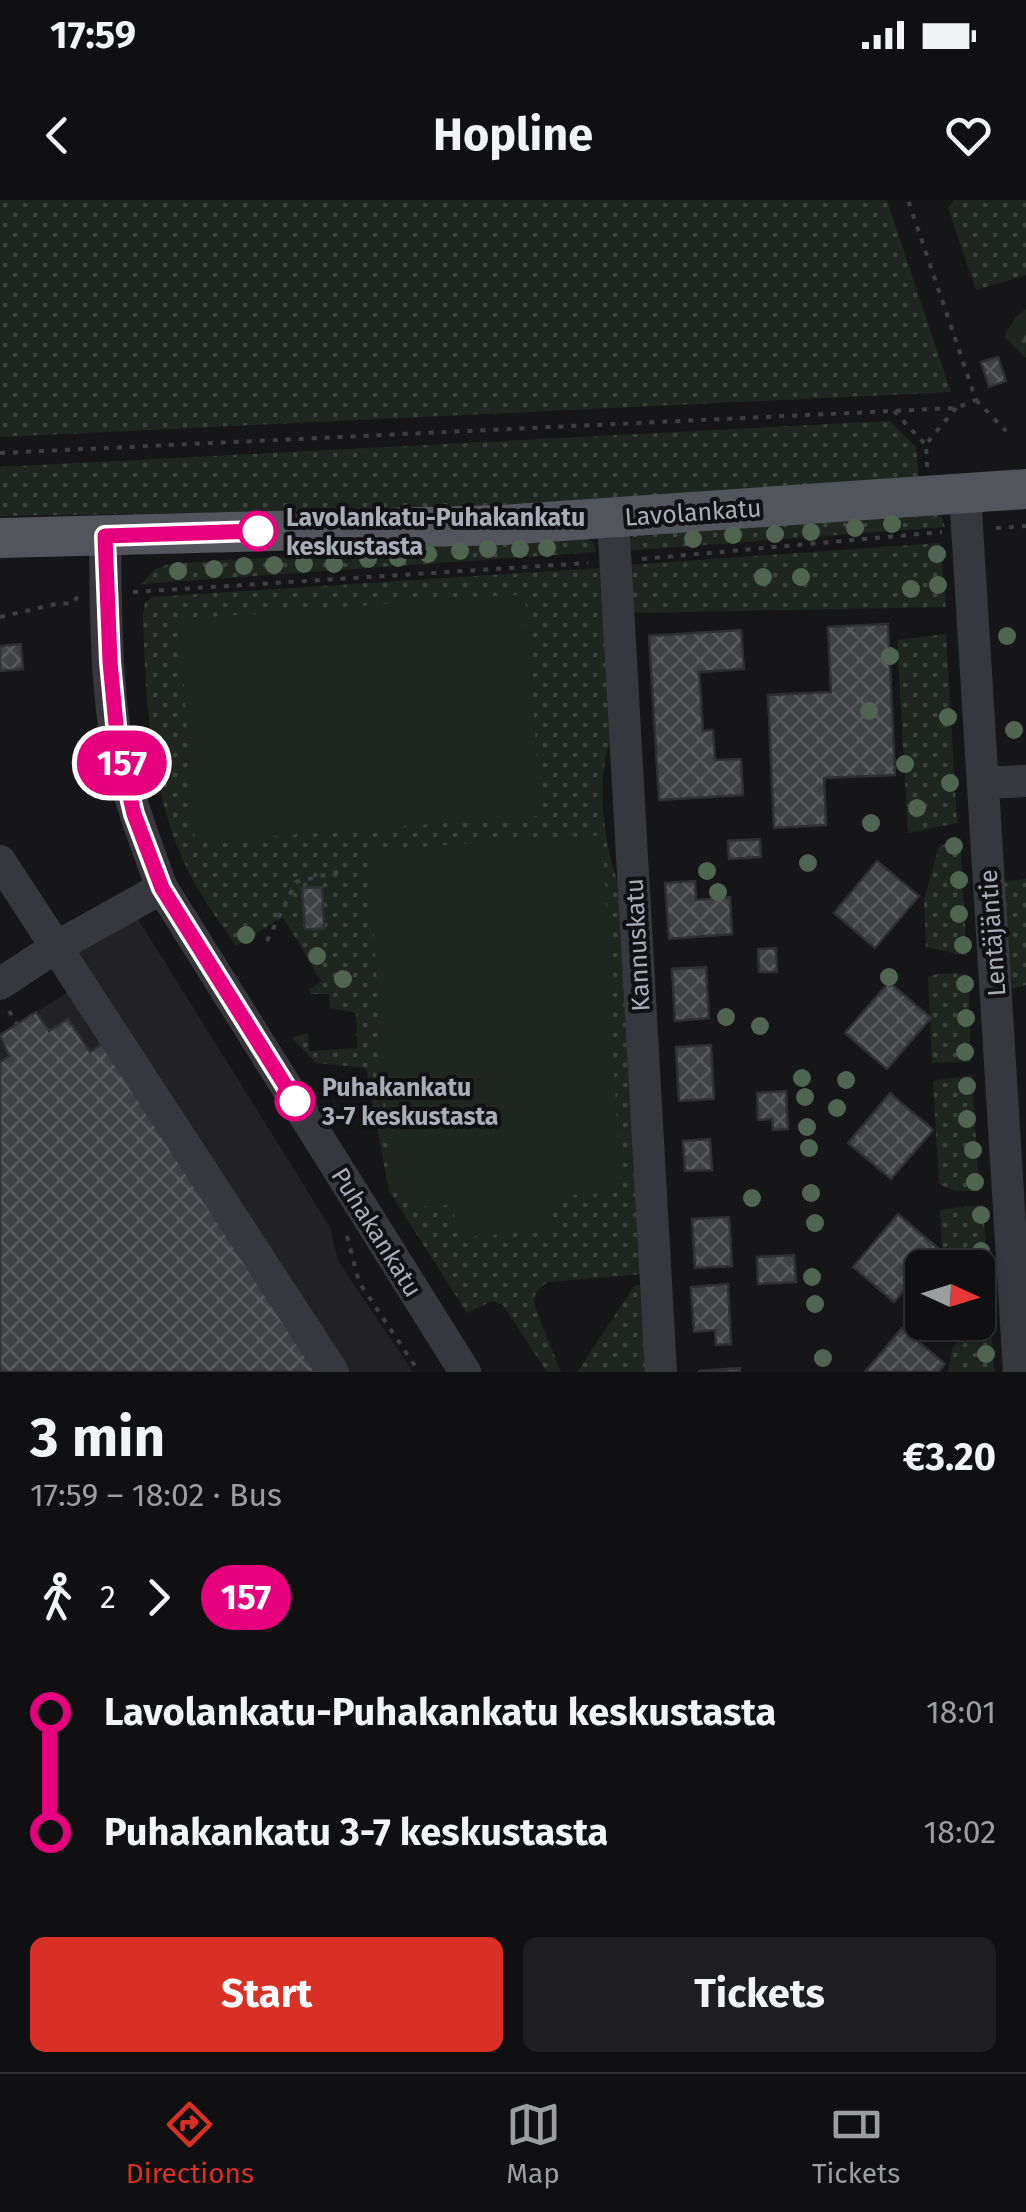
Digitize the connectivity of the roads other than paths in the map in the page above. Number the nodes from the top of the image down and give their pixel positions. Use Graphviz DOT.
graph roads {
  1 [pos="1026,490"];
  2 [pos="966,512"];
  3 [pos="614,518"];
  4 [pos="105,536"];
  5 [pos="0,538"];
  6 [pos="1026,781"];
  7 [pos="983,783"];
  8 [pos="0,862"];
  9 [pos="162,888"];
  10 [pos="56,946"];
  11 [pos="5,998"];
  12 [pos="333,1372"];
  13 [pos="465,1372"];
  14 [pos="661,1372"];
  15 [pos="1019,1372"];
  1 -- 2 [label="main road, Lavolankatu"];
  2 -- 3 [label="main road, Lavolankatu"];
  2 -- 7 [label="street, Lentäjäntie"];
  3 -- 4 [label="main road, Lavolankatu"];
  3 -- 14 [label="street, Kannuskatu"];
  4 -- 5 [label="main road, Lavolankatu"];
  4 -- 9 [label="street, Puhakankatu"];
  6 -- 7 [label="street"];
  7 -- 15 [label="street, Lentäjäntie"];
  8 -- 10 [label="street"];
  9 -- 10 [label="street"];
  9 -- 13 [label="street, Puhakankatu"];
  10 -- 11 [label="street"];
  10 -- 12 [label="street"];
}
